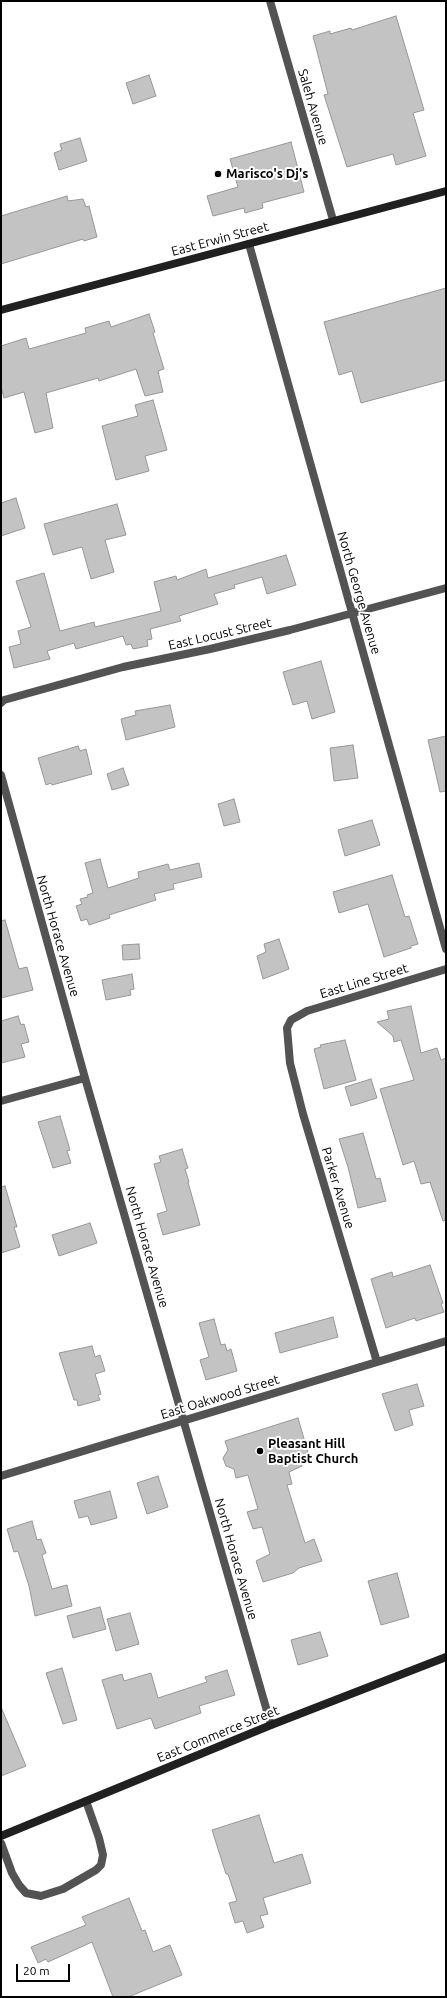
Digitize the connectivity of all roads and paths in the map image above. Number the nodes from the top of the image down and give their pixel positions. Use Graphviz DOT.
graph roads {
  1 [pos="270,1"];
  2 [pos="446,191"];
  3 [pos="333,220"];
  4 [pos="249,244"];
  5 [pos="1,310"];
  6 [pos="446,588"];
  7 [pos="353,613"];
  8 [pos="1,703"];
  9 [pos="1,775"];
  10 [pos="446,949"];
  11 [pos="446,969"];
  12 [pos="291,1020"];
  13 [pos="85,1078"];
  14 [pos="1,1102"];
  15 [pos="446,1341"];
  16 [pos="377,1362"];
  17 [pos="184,1420"];
  18 [pos="1,1476"];
  19 [pos="446,1657"];
  20 [pos="271,1725"];
  21 [pos="86,1801"];
  22 [pos="1,1836"];
  23 [pos="1,1843"];
  1 -- 3 [label="street, Saleh Avenue"];
  2 -- 3 [label="street, East Erwin Street"];
  3 -- 4 [label="street, East Erwin Street"];
  4 -- 5 [label="street, East Erwin Street"];
  4 -- 7 [label="street, North George Avenue"];
  6 -- 7 [label="street, East Locust Street"];
  7 -- 8 [label="street, East Locust Street"];
  7 -- 10 [label="street, North George Avenue"];
  9 -- 13 [label="street, North Horace Avenue"];
  11 -- 12 [label="street, East Line Street"];
  12 -- 16 [label="street, Parker Avenue"];
  13 -- 14 [label="street"];
  13 -- 17 [label="street, North Horace Avenue"];
  15 -- 16 [label="street, East Oakwood Street"];
  16 -- 17 [label="street, East Oakwood Street"];
  17 -- 18 [label="street, East Oakwood Street"];
  17 -- 20 [label="street, North Horace Avenue"];
  19 -- 20 [label="street, East Commerce Street"];
  20 -- 21 [label="street, East Commerce Street"];
  21 -- 22 [label="street, East Commerce Street"];
  21 -- 23 [label="street"];
}
